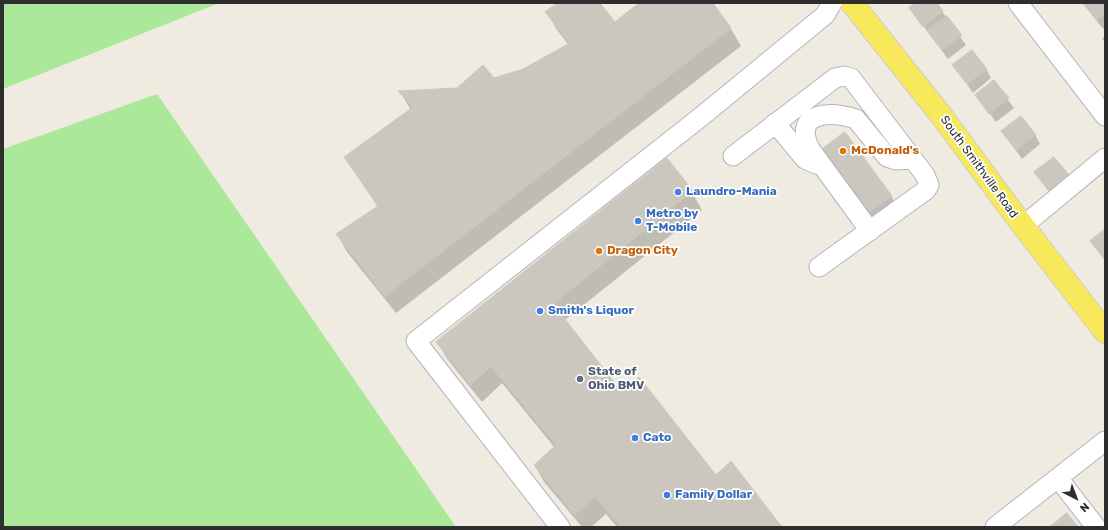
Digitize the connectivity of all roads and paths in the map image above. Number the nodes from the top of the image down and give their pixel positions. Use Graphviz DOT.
graph roads {
  1 [pos="832,3"];
  2 [pos="852,3"];
  3 [pos="1018,3"];
  4 [pos="1105,116"];
  5 [pos="776,123"];
  6 [pos="733,156"];
  7 [pos="1105,158"];
  8 [pos="913,159"];
  9 [pos="821,166"];
  10 [pos="1022,226"];
  11 [pos="870,231"];
  12 [pos="819,267"];
  13 [pos="1104,330"];
  14 [pos="1105,441"];
  15 [pos="1058,478"];
  16 [pos="560,527"];
  17 [pos="995,527"];
  18 [pos="1096,527"];
  1 -- 16 [label="street"];
  2 -- 10 [label="main road, South Smithville Road"];
  3 -- 4 [label="street"];
  5 -- 6 [label="street"];
  5 -- 8 [label="street"];
  5 -- 9 [label="street"];
  7 -- 10 [label="street"];
  8 -- 9 [label="street"];
  8 -- 11 [label="street"];
  9 -- 11 [label="street"];
  10 -- 13 [label="main road, South Smithville Road"];
  11 -- 12 [label="street"];
  14 -- 15 [label="street"];
  15 -- 17 [label="street"];
  15 -- 18 [label="street"];
}
